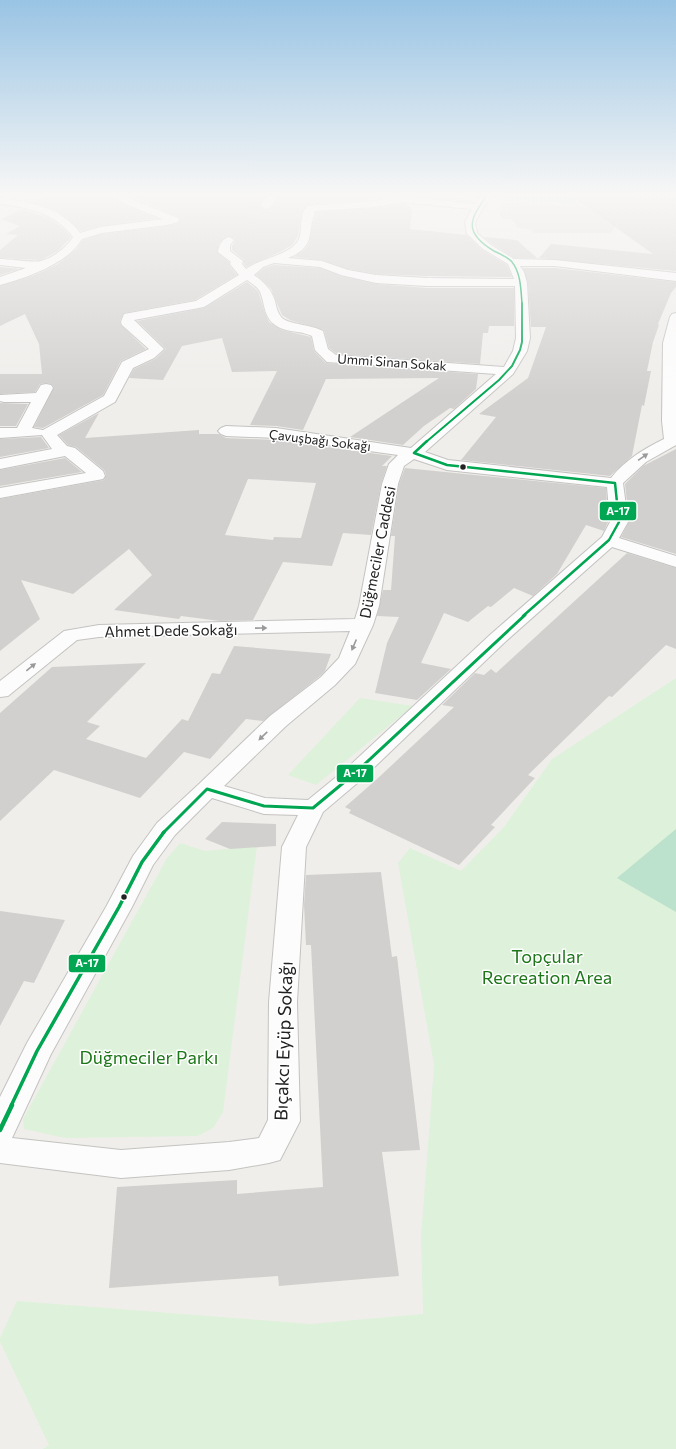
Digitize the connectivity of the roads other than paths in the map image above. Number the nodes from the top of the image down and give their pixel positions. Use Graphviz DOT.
graph roads {
  1 [pos="0,262"];
  2 [pos="47,262"];
  3 [pos="237,262"];
  4 [pos="269,262"];
  5 [pos="293,262"];
  6 [pos="512,262"];
  7 [pos="40,266"];
  8 [pos="248,274"];
  9 [pos="676,277"];
  10 [pos="0,282"];
  11 [pos="521,283"];
  12 [pos="676,317"];
  13 [pos="508,370"];
  14 [pos="4,398"];
  15 [pos="226,431"];
  16 [pos="22,432"];
  17 [pos="0,433"];
  18 [pos="48,433"];
  19 [pos="674,442"];
  20 [pos="63,451"];
  21 [pos="414,453"];
  22 [pos="0,464"];
  23 [pos="615,483"];
  24 [pos="0,493"];
  25 [pos="609,540"];
  26 [pos="676,562"];
  27 [pos="363,625"];
  28 [pos="0,692"];
  29 [pos="207,789"];
  30 [pos="313,808"];
  31 [pos="0,1130"];
  32 [pos="0,1150"];
  1 -- 7 [label="street"];
  2 -- 7 [label="street"];
  3 -- 8 [label="street"];
  4 -- 8 [label="street"];
  5 -- 11 [label="street"];
  6 -- 9 [label="street"];
  6 -- 11 [label="street, Düğmeciler Caddesi"];
  7 -- 10 [label="street"];
  8 -- 13 [label="street, Ummi Sinan Sokak"];
  8 -- 18 [label="street"];
  11 -- 13 [label="street, Düğmeciler Caddesi"];
  12 -- 19 [label="street"];
  13 -- 21 [label="street, Düğmeciler Caddesi"];
  14 -- 16 [label="street"];
  15 -- 21 [label="street, Çavuşbağı Sokağı"];
  16 -- 17 [label="street"];
  16 -- 18 [label="street"];
  18 -- 20 [label="street"];
  23 -- 19 [label="street, one-way"];
  20 -- 22 [label="street"];
  20 -- 24 [label="street"];
  21 -- 23 [label="street, Çavuşbağı Sokağı"];
  21 -- 27 [label="street, Düğmeciler Caddesi"];
  23 -- 25 [label="street, Bıçakcı Eyüp Sokağı"];
  25 -- 26 [label="street"];
  25 -- 30 [label="street, Bıçakcı Eyüp Sokağı"];
  28 -- 27 [label="street, Ahmet Dede Sokağı, one-way"];
  27 -- 29 [label="street, Düğmeciler Caddesi, one-way"];
  29 -- 30 [label="street"];
  29 -- 31 [label="street, Düğmeciler Caddesi"];
  30 -- 32 [label="street, Bıçakcı Eyüp Sokağı"];
}
